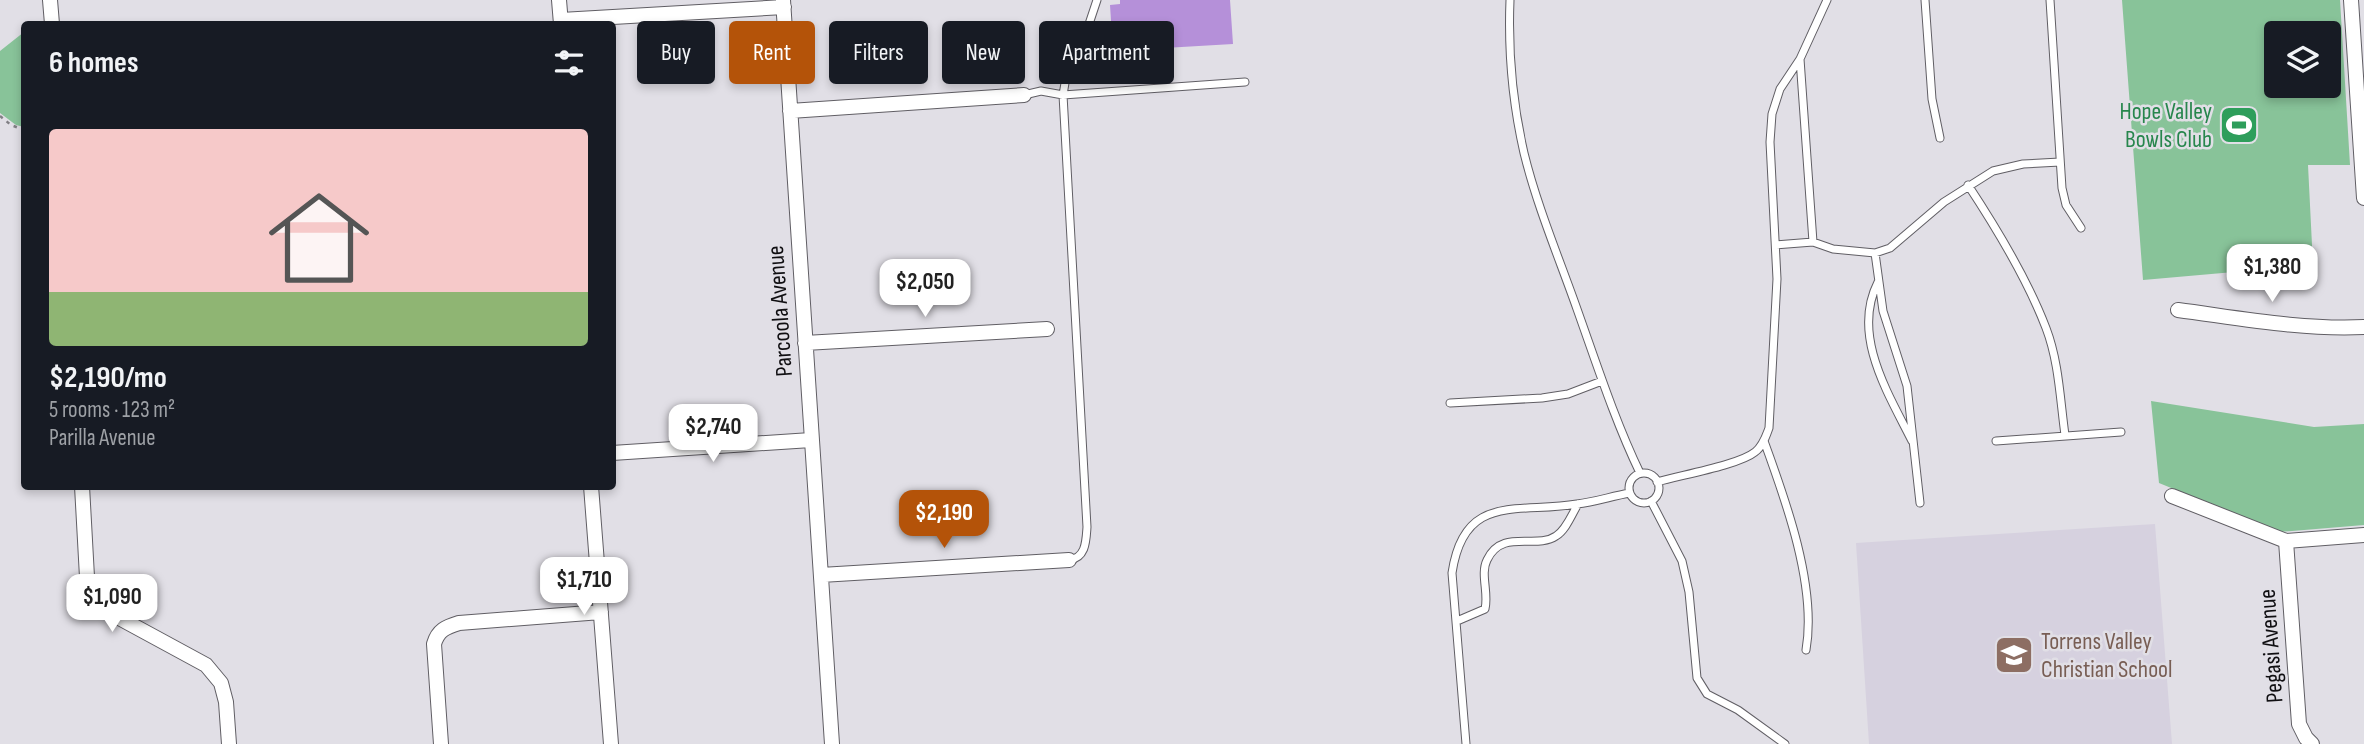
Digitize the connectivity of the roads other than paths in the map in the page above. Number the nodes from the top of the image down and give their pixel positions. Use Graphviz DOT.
graph roads {
  1 [pos="50,0"];
  2 [pos="559,0"];
  3 [pos="1097,0"];
  4 [pos="1510,0"];
  5 [pos="1827,0"];
  6 [pos="1925,0"];
  7 [pos="2050,0"];
  8 [pos="2351,0"];
  9 [pos="783,4"];
  10 [pos="52,21"];
  11 [pos="561,21"];
  12 [pos="573,21"];
  13 [pos="1800,59"];
  14 [pos="1245,82"];
  15 [pos="1024,95"];
  16 [pos="1063,95"];
  17 [pos="790,111"];
  18 [pos="1940,138"];
  19 [pos="2060,162"];
  20 [pos="1968,185"];
  21 [pos="2364,198"];
  22 [pos="2081,228"];
  23 [pos="1814,242"];
  24 [pos="1776,245"];
  25 [pos="1875,253"];
  26 [pos="1879,280"];
  27 [pos="2178,310"];
  28 [pos="2364,327"];
  29 [pos="1047,329"];
  30 [pos="805,343"];
  31 [pos="1602,381"];
  32 [pos="1450,403"];
  33 [pos="2121,432"];
  34 [pos="2065,435"];
  35 [pos="811,440"];
  36 [pos="1764,441"];
  37 [pos="1996,441"];
  38 [pos="1913,445"];
  39 [pos="616,453"];
  40 [pos="1640,473"];
  41 [pos="1657,482"];
  42 [pos="82,490"];
  43 [pos="591,490"];
  44 [pos="1630,493"];
  45 [pos="2172,496"];
  46 [pos="1651,501"];
  47 [pos="1920,503"];
  48 [pos="1578,505"];
  49 [pos="2364,535"];
  50 [pos="2286,541"];
  51 [pos="1069,560"];
  52 [pos="821,575"];
  53 [pos="601,612"];
  54 [pos="1457,621"];
  55 [pos="1806,650"];
  56 [pos="229,744"];
  57 [pos="441,744"];
  58 [pos="611,744"];
  59 [pos="832,744"];
  60 [pos="1466,744"];
  61 [pos="1785,744"];
  62 [pos="2312,744"];
  1 -- 10 [label="street"];
  2 -- 11 [label="street"];
  3 -- 16 [label="lane"];
  4 -- 31 [label="lane"];
  5 -- 13 [label="lane"];
  6 -- 18 [label="lane"];
  7 -- 19 [label="lane"];
  8 -- 21 [label="street"];
  9 -- 12 [label="street"];
  9 -- 17 [label="street, Parcoola Avenue"];
  13 -- 23 [label="lane"];
  13 -- 24 [label="lane"];
  14 -- 16 [label="lane"];
  15 -- 16 [label="lane"];
  15 -- 17 [label="street"];
  16 -- 51 [label="lane"];
  17 -- 30 [label="street, Parcoola Avenue"];
  19 -- 20 [label="lane"];
  19 -- 22 [label="lane"];
  20 -- 25 [label="lane"];
  20 -- 34 [label="lane"];
  23 -- 24 [label="lane"];
  23 -- 25 [label="lane"];
  24 -- 36 [label="lane"];
  25 -- 26 [label="lane"];
  26 -- 38 [label="lane"];
  26 -- 38 [label="lane"];
  27 -- 28 [label="street"];
  29 -- 30 [label="street"];
  30 -- 35 [label="street, Parcoola Avenue"];
  31 -- 32 [label="lane"];
  31 -- 40 [label="lane"];
  33 -- 34 [label="lane"];
  34 -- 37 [label="lane"];
  35 -- 39 [label="street"];
  35 -- 52 [label="street, Parcoola Avenue"];
  36 -- 41 [label="lane"];
  36 -- 55 [label="lane"];
  38 -- 47 [label="lane"];
  40 -- 41 [label="lane"];
  40 -- 44 [label="lane"];
  41 -- 46 [label="lane"];
  42 -- 56 [label="street"];
  43 -- 53 [label="street"];
  44 -- 46 [label="lane"];
  44 -- 48 [label="lane"];
  45 -- 50 [label="street"];
  46 -- 61 [label="lane"];
  48 -- 54 [label="lane"];
  48 -- 54 [label="lane"];
  49 -- 50 [label="street"];
  50 -- 62 [label="street, Pegasi Avenue"];
  51 -- 52 [label="street"];
  52 -- 59 [label="street, Parcoola Avenue"];
  53 -- 57 [label="street"];
  53 -- 58 [label="street"];
  54 -- 60 [label="lane"];
}
